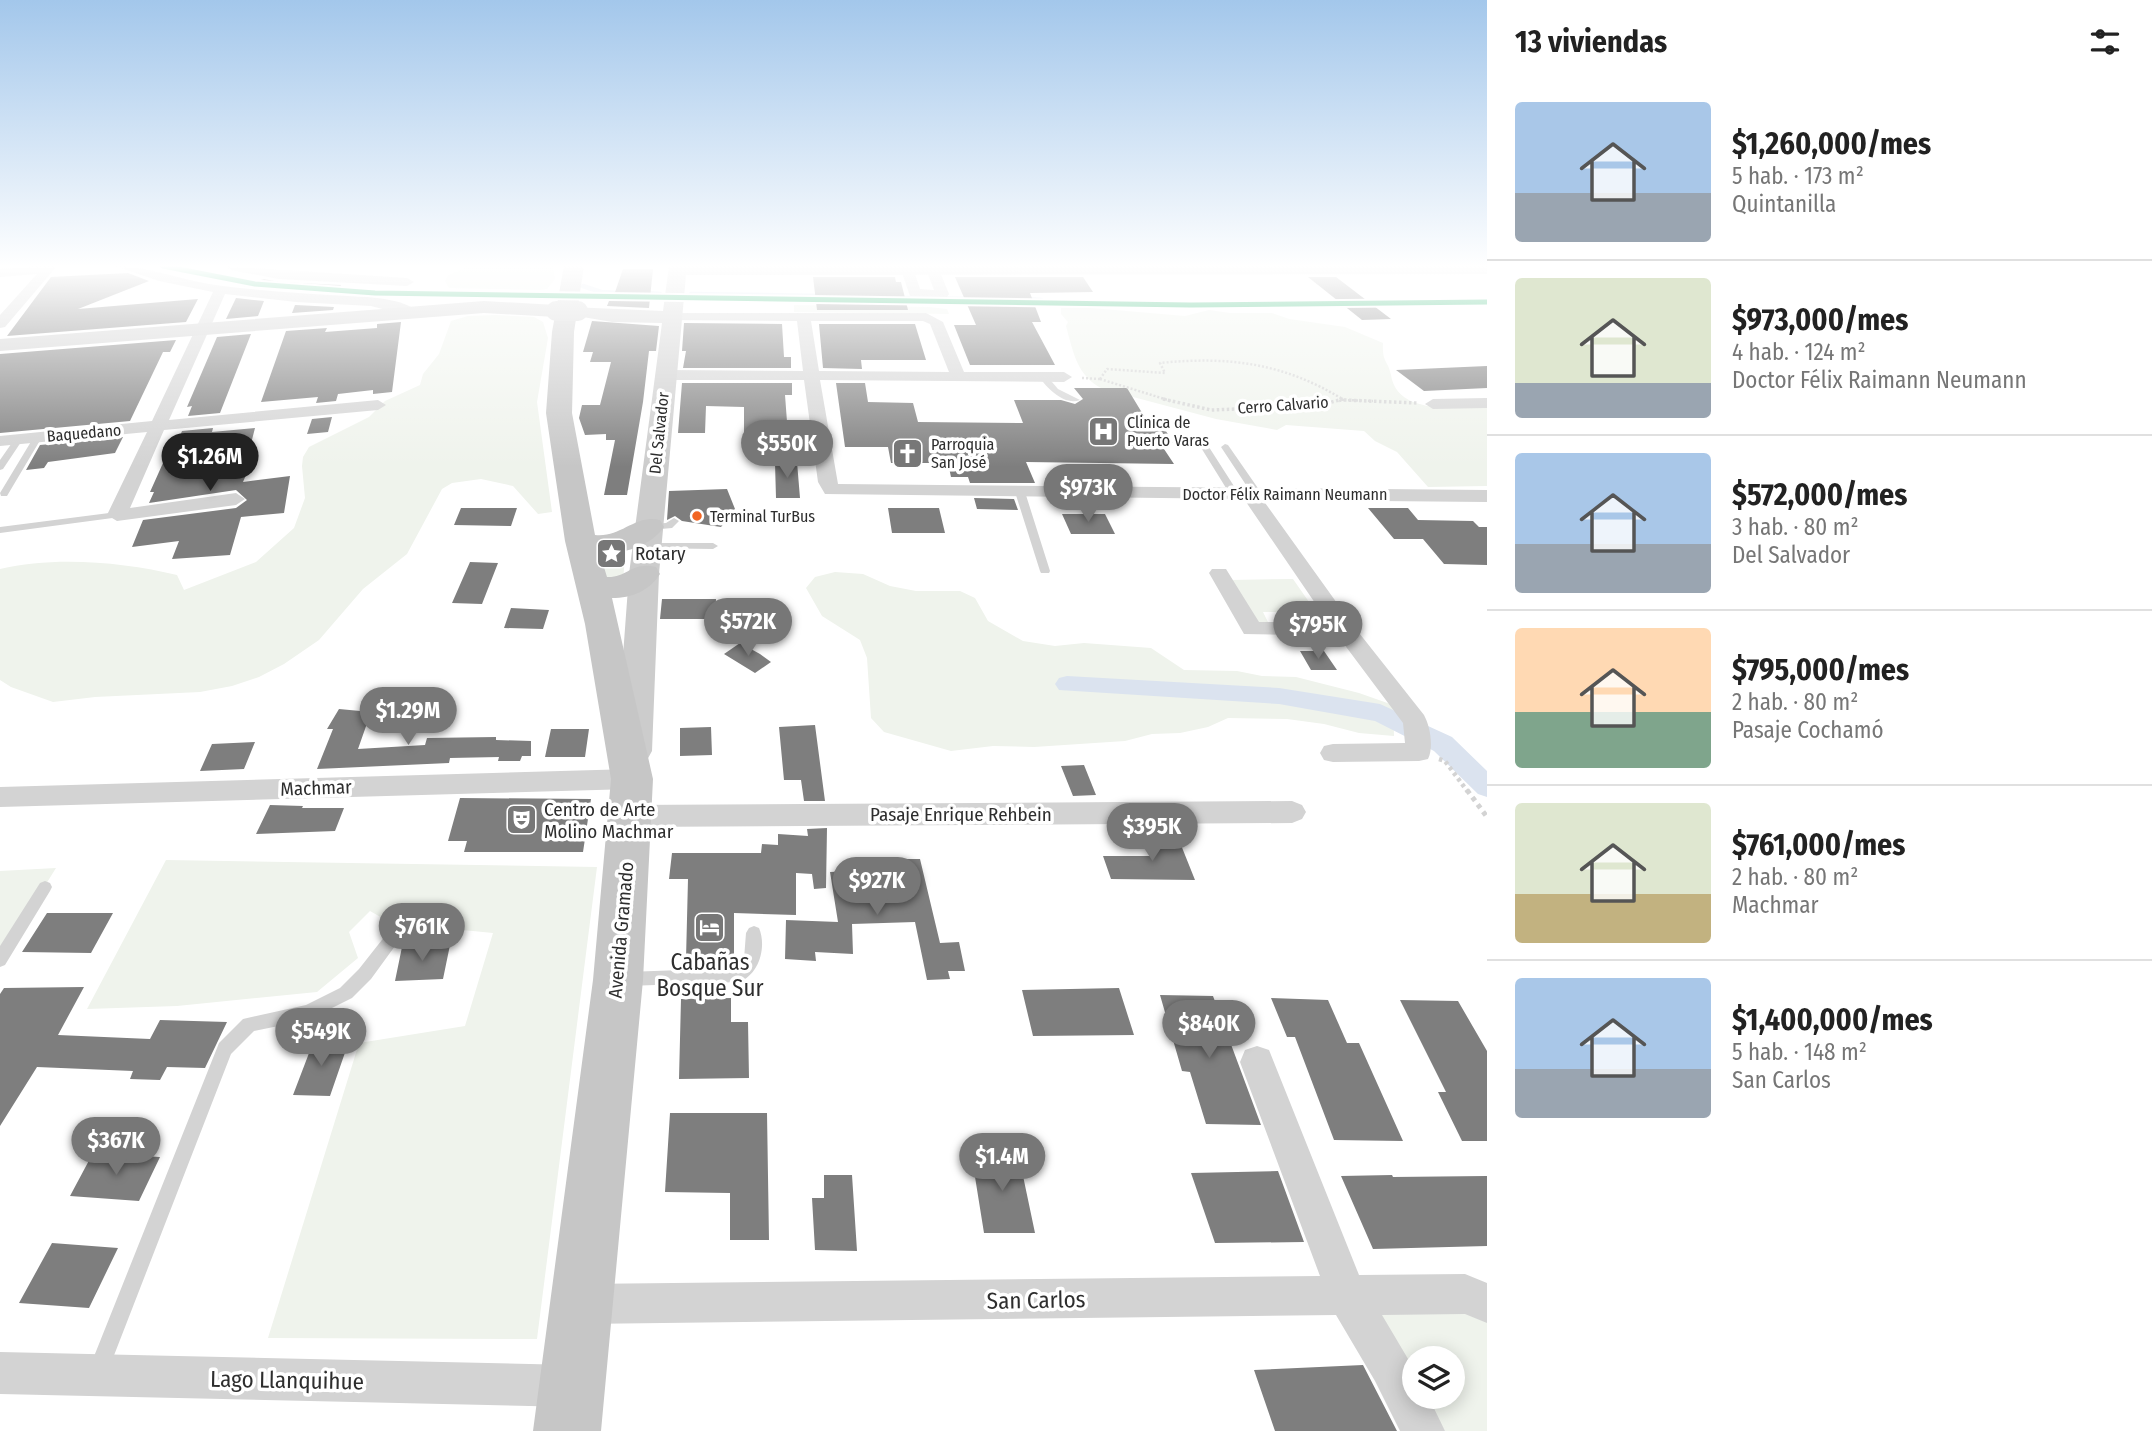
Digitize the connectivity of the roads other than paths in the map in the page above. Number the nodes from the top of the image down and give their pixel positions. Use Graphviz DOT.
graph roads {
  1 [pos="155,333"];
  2 [pos="201,333"];
  3 [pos="563,333"];
  4 [pos="670,333"];
  5 [pos="805,333"];
  6 [pos="940,333"];
  7 [pos="0,345"];
  8 [pos="665,375"];
  9 [pos="810,375"];
  10 [pos="958,376"];
  11 [pos="1043,377"];
  12 [pos="1064,377"];
  13 [pos="1076,400"];
  14 [pos="1487,403"];
  15 [pos="1433,404"];
  16 [pos="378,405"];
  17 [pos="159,426"];
  18 [pos="38,437"];
  19 [pos="19,439"];
  20 [pos="0,441"];
  21 [pos="1204,446"];
  22 [pos="1225,447"];
  23 [pos="0,467"];
  24 [pos="1020,492"];
  25 [pos="4,494"];
  26 [pos="1247,494"];
  27 [pos="1487,496"];
  28 [pos="236,499"];
  29 [pos="117,515"];
  30 [pos="0,530"];
  31 [pos="581,541"];
  32 [pos="713,546"];
  33 [pos="652,554"];
  34 [pos="1045,571"];
  35 [pos="1219,573"];
  36 [pos="592,587"];
  37 [pos="602,624"];
  38 [pos="1344,629"];
  39 [pos="1333,753"];
  40 [pos="0,797"];
  41 [pos="631,798"];
  42 [pos="1292,812"];
  43 [pos="45,887"];
  44 [pos="754,933"];
  45 [pos="390,941"];
  46 [pos="0,960"];
  47 [pos="618,980"];
  48 [pos="1257,1062"];
  49 [pos="1347,1296"];
  50 [pos="1487,1303"];
  51 [pos="582,1304"];
  52 [pos="0,1373"];
  53 [pos="96,1376"];
  54 [pos="570,1408"];
  55 [pos="1423,1431"];
  1 -- 7 [label="street"];
  2 -- 17 [label="street"];
  3 -- 31 [label="main road, Avenida Gramado"];
  4 -- 8 [label="street, Del Salvador"];
  5 -- 9 [label="street"];
  6 -- 10 [label="street"];
  8 -- 9 [label="street"];
  8 -- 33 [label="street, Del Salvador"];
  9 -- 10 [label="street"];
  9 -- 24 [label="street, Doctor Félix Raimann Neumann"];
  10 -- 11 [label="street"];
  11 -- 12 [label="street"];
  11 -- 13 [label="lane"];
  14 -- 15 [label="street"];
  16 -- 17 [label="street, Baquedano"];
  17 -- 18 [label="street, Baquedano"];
  17 -- 29 [label="street"];
  18 -- 19 [label="street, Baquedano"];
  18 -- 25 [label="lane"];
  19 -- 20 [label="street, Baquedano"];
  19 -- 23 [label="lane"];
  21 -- 26 [label="lane"];
  22 -- 26 [label="lane"];
  24 -- 26 [label="street, Doctor Félix Raimann Neumann"];
  24 -- 34 [label="lane"];
  26 -- 27 [label="street, Doctor Félix Raimann Neumann"];
  26 -- 38 [label="street"];
  28 -- 29 [label="street"];
  29 -- 30 [label="lane"];
  31 -- 33 [label="main road"];
  31 -- 36 [label="main road, Avenida Gramado"];
  32 -- 33 [label="lane"];
  33 -- 36 [label="main road"];
  33 -- 37 [label="street"];
  33 -- 41 [label="street, Del Salvador"];
  35 -- 38 [label="street"];
  36 -- 37 [label="main road, Avenida Gramado"];
  37 -- 41 [label="main road, Avenida Gramado"];
  38 -- 39 [label="street"];
  40 -- 41 [label="street, Machmar"];
  41 -- 42 [label="street, Pasaje Enrique Rehbein"];
  41 -- 47 [label="main road, Avenida Gramado"];
  43 -- 46 [label="lane"];
  44 -- 47 [label="lane"];
  45 -- 53 [label="lane"];
  47 -- 51 [label="main road, Avenida Gramado"];
  48 -- 49 [label="street"];
  49 -- 50 [label="street, San Carlos"];
  49 -- 51 [label="street, San Carlos"];
  49 -- 55 [label="street"];
  51 -- 54 [label="main road, Avenida Gramado"];
  52 -- 53 [label="street, Lago Llanquihue"];
  53 -- 54 [label="street, Lago Llanquihue"];
}
